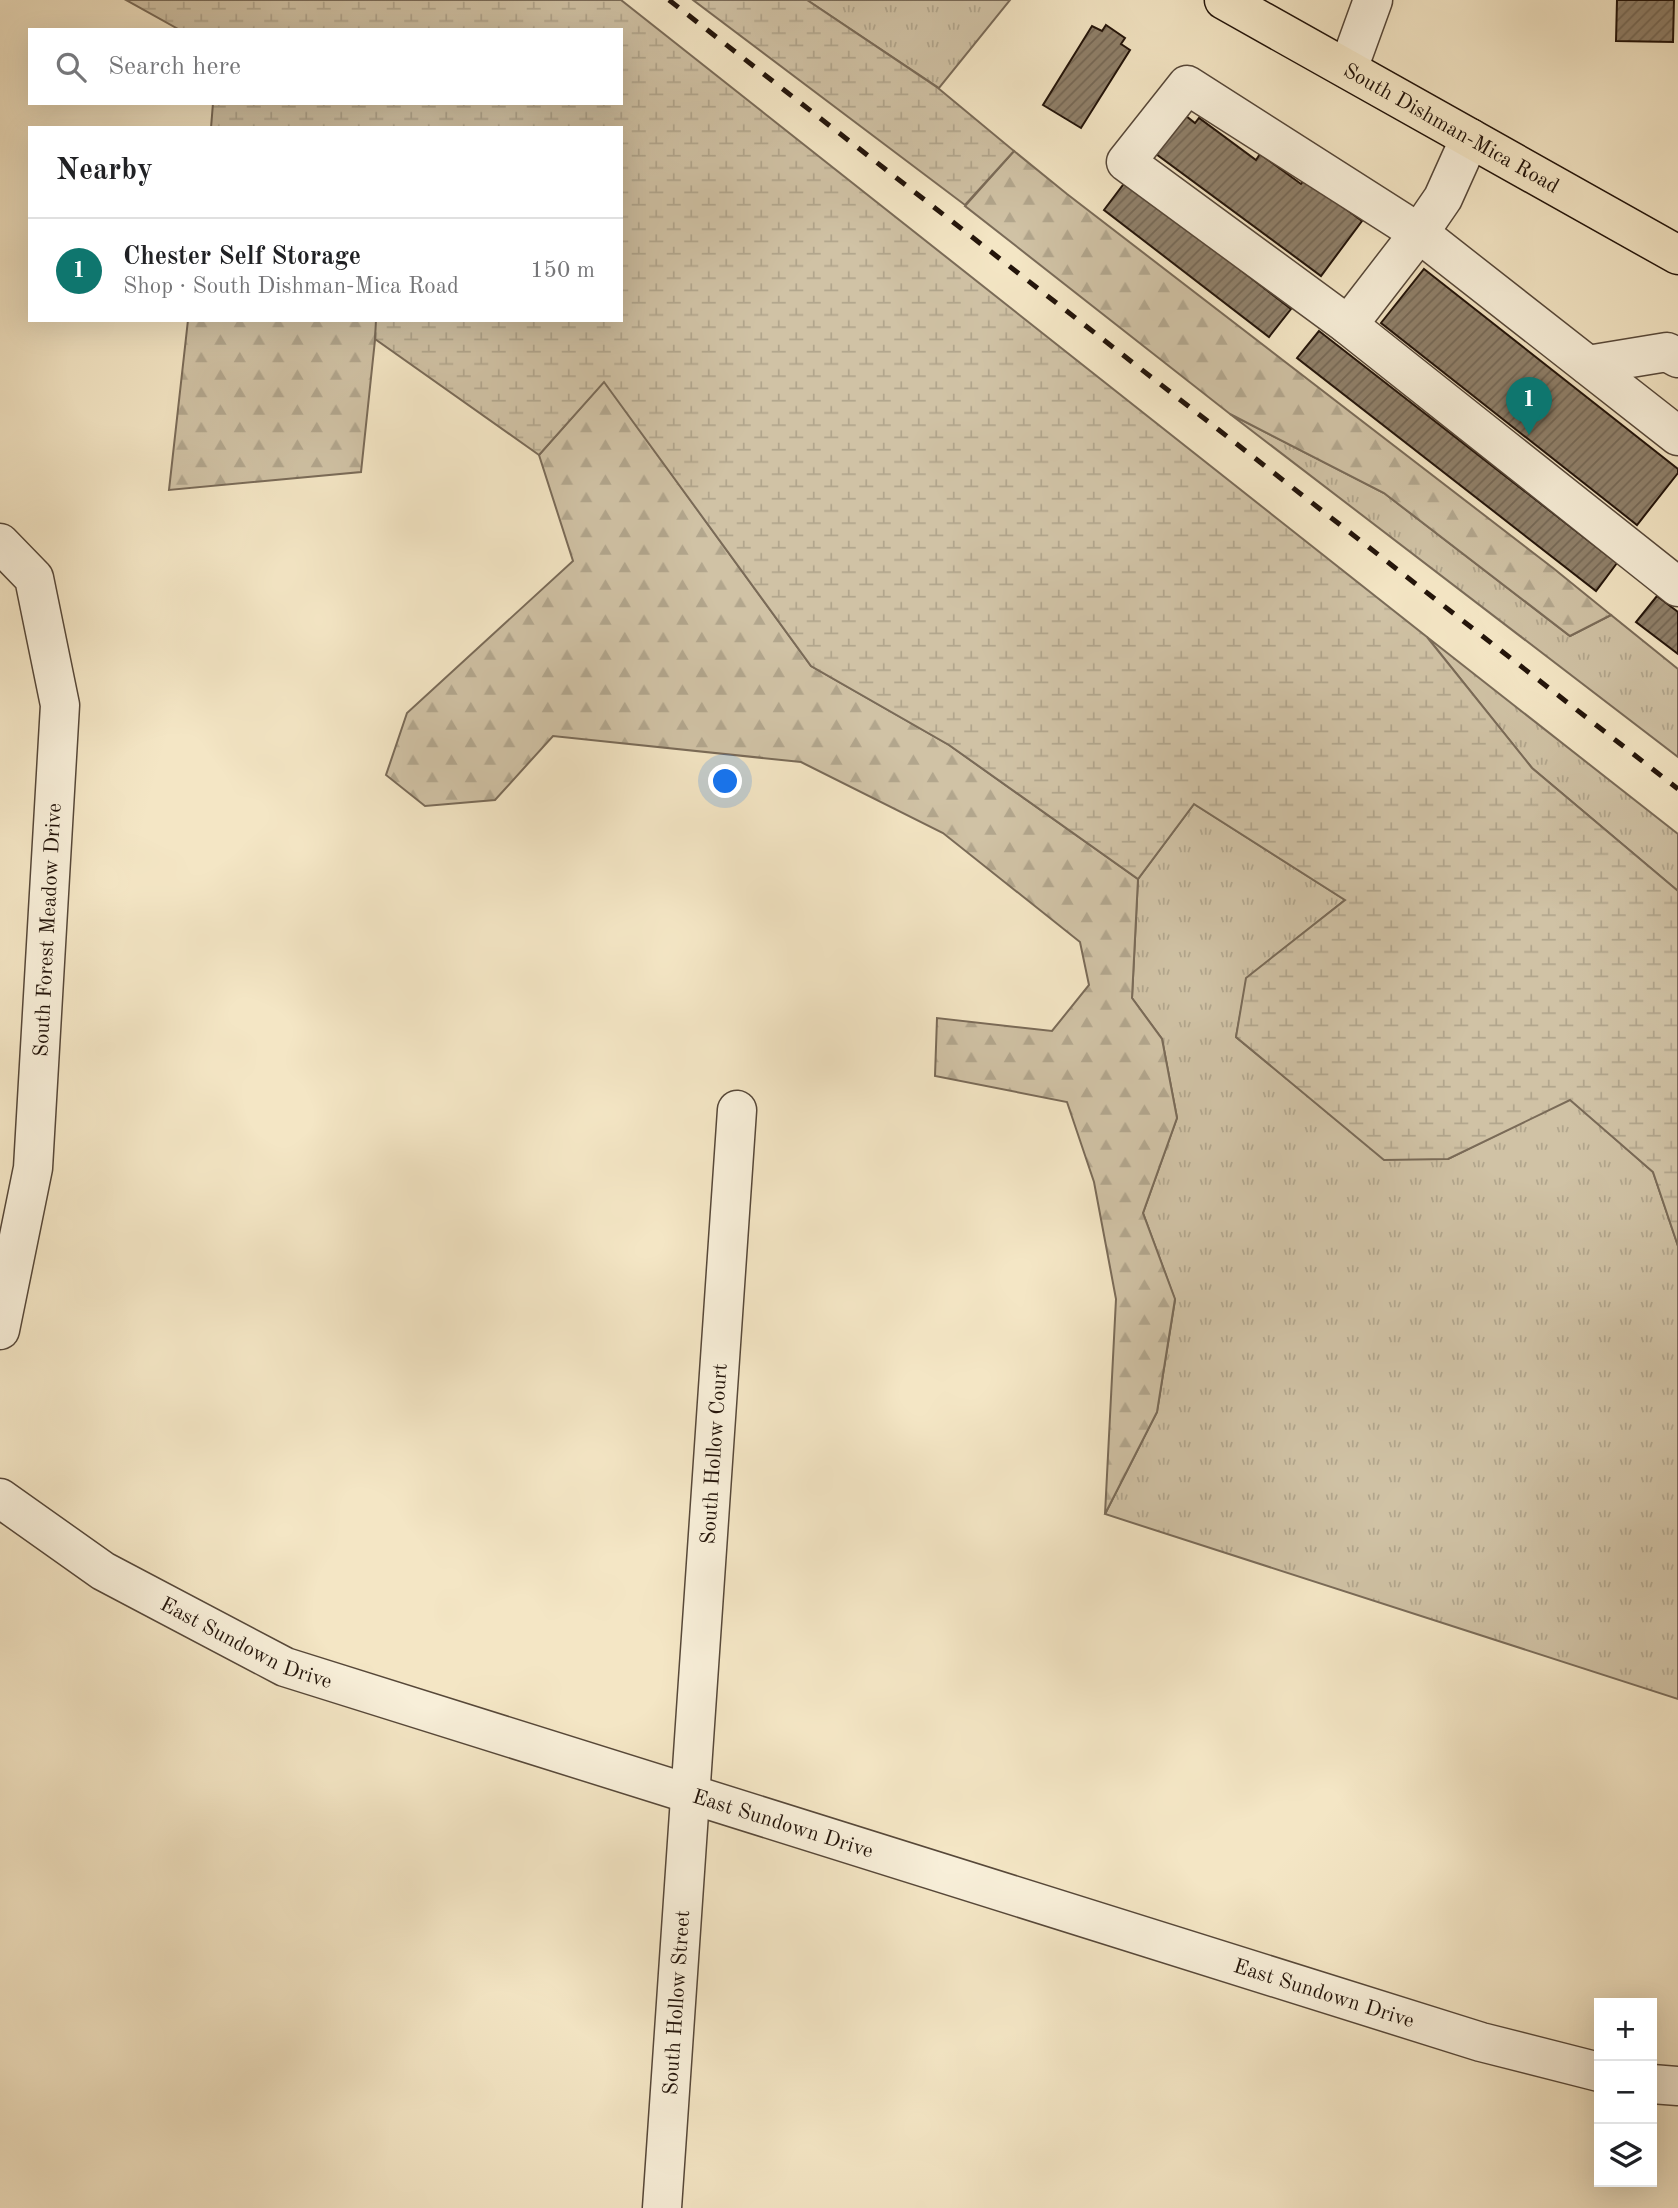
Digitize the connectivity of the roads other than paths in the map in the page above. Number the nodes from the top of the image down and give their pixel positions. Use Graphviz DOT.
graph roads {
  1 [pos="1224,0"];
  2 [pos="1373,0"];
  3 [pos="1348,69"];
  4 [pos="1470,138"];
  5 [pos="1419,233"];
  6 [pos="1678,255"];
  7 [pos="1348,325"];
  8 [pos="1678,358"];
  9 [pos="1588,365"];
  10 [pos="1678,436"];
  11 [pos="0,543"];
  12 [pos="1678,587"];
  13 [pos="737,1111"];
  14 [pos="0,1330"];
  15 [pos="0,1498"];
  16 [pos="690,1796"];
  17 [pos="1594,2071"];
  18 [pos="1657,2084"];
  19 [pos="1678,2086"];
  20 [pos="662,2208"];
  1 -- 3 [label="main road, South Dishman-Mica Road"];
  2 -- 3 [label="street"];
  3 -- 4 [label="main road, South Dishman-Mica Road"];
  4 -- 5 [label="street"];
  4 -- 6 [label="main road, South Dishman-Mica Road"];
  5 -- 7 [label="street"];
  5 -- 7 [label="street"];
  5 -- 9 [label="street"];
  7 -- 12 [label="street"];
  8 -- 9 [label="street"];
  9 -- 10 [label="street"];
  11 -- 14 [label="street, South Forest Meadow Drive"];
  13 -- 16 [label="street, South Hollow Court"];
  15 -- 16 [label="street, East Sundown Drive"];
  16 -- 17 [label="street, East Sundown Drive"];
  16 -- 20 [label="street, South Hollow Street"];
  18 -- 19 [label="street"];
}
